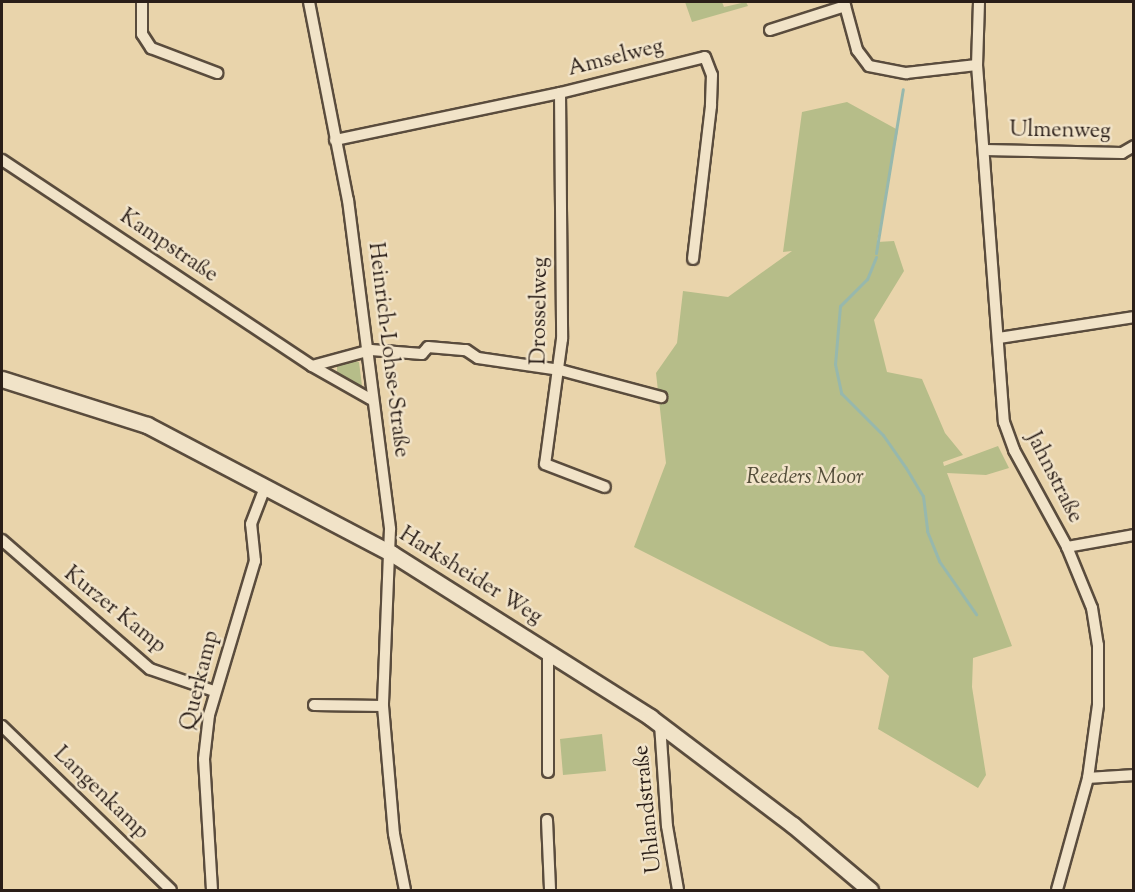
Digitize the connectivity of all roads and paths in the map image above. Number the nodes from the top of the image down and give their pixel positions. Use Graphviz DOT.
graph roads {
  1 [pos="142,2"];
  2 [pos="309,2"];
  3 [pos="979,2"];
  4 [pos="845,4"];
  5 [pos="770,30"];
  6 [pos="977,65"];
  7 [pos="217,73"];
  8 [pos="560,93"];
  9 [pos="335,140"];
  10 [pos="1134,146"];
  11 [pos="985,150"];
  12 [pos="2,160"];
  13 [pos="693,259"];
  14 [pos="1134,317"];
  15 [pos="999,338"];
  16 [pos="366,353"];
  17 [pos="312,366"];
  18 [pos="560,370"];
  19 [pos="2,379"];
  20 [pos="661,397"];
  21 [pos="372,400"];
  22 [pos="265,487"];
  23 [pos="605,487"];
  24 [pos="1134,535"];
  25 [pos="2,540"];
  26 [pos="1067,547"];
  27 [pos="391,553"];
  28 [pos="548,653"];
  29 [pos="214,691"];
  30 [pos="314,705"];
  31 [pos="383,706"];
  32 [pos="660,724"];
  33 [pos="2,726"];
  34 [pos="548,772"];
  35 [pos="1134,775"];
  36 [pos="1088,778"];
  37 [pos="548,820"];
  38 [pos="171,891"];
  39 [pos="212,891"];
  40 [pos="405,891"];
  41 [pos="550,891"];
  42 [pos="678,891"];
  43 [pos="870,891"];
  44 [pos="1057,891"];
  1 -- 7 [label="street"];
  2 -- 9 [label="street, Heinrich-Lohse-Straße"];
  3 -- 6 [label="street, Jahnstraße"];
  4 -- 5 [label="street"];
  4 -- 6 [label="street"];
  6 -- 11 [label="street, Jahnstraße"];
  8 -- 9 [label="street, Amselweg"];
  8 -- 13 [label="street, Amselweg"];
  8 -- 18 [label="street, Drosselweg"];
  9 -- 16 [label="street, Heinrich-Lohse-Straße"];
  10 -- 11 [label="street, Ulmenweg"];
  11 -- 15 [label="street, Jahnstraße"];
  12 -- 17 [label="street, Kampstraße"];
  14 -- 15 [label="street"];
  15 -- 26 [label="street, Jahnstraße"];
  16 -- 17 [label="street"];
  16 -- 18 [label="street"];
  16 -- 21 [label="street, Heinrich-Lohse-Straße"];
  17 -- 21 [label="street, Kampstraße"];
  18 -- 20 [label="street"];
  18 -- 23 [label="street, Drosselweg"];
  19 -- 22 [label="main road, Harksheider Weg"];
  21 -- 27 [label="street, Heinrich-Lohse-Straße"];
  22 -- 27 [label="main road, Harksheider Weg"];
  22 -- 29 [label="street, Querkamp"];
  24 -- 26 [label="street"];
  25 -- 29 [label="street, Kurzer Kamp"];
  26 -- 36 [label="street, Jahnstraße"];
  27 -- 28 [label="main road, Harksheider Weg"];
  27 -- 31 [label="street, Heinrich-Lohse-Straße"];
  28 -- 32 [label="main road, Harksheider Weg"];
  28 -- 34 [label="street"];
  29 -- 39 [label="street, Querkamp"];
  30 -- 31 [label="street"];
  31 -- 40 [label="street, Heinrich-Lohse-Straße"];
  32 -- 42 [label="street, Uhlandstraße"];
  32 -- 43 [label="main road, Harksheider Weg"];
  33 -- 38 [label="street, Langenkamp"];
  35 -- 36 [label="street"];
  36 -- 44 [label="street, Jahnstraße"];
  37 -- 41 [label="street"];
}
